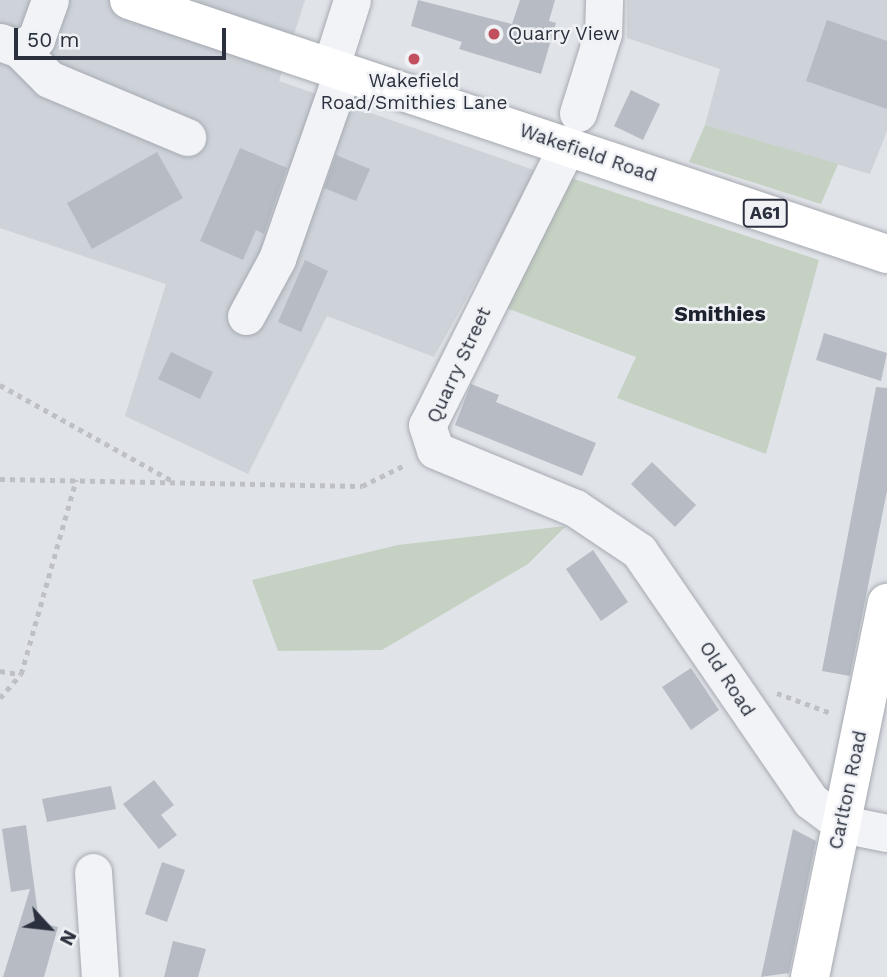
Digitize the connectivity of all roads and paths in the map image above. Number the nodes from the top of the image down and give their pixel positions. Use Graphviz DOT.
graph roads {
  1 [pos="50,0"];
  2 [pos="129,0"];
  3 [pos="352,0"];
  4 [pos="604,0"];
  5 [pos="10,46"];
  6 [pos="337,69"];
  7 [pos="573,129"];
  8 [pos="187,137"];
  9 [pos="887,254"];
  10 [pos="246,316"];
  11 [pos="0,385"];
  12 [pos="435,450"];
  13 [pos="0,479"];
  14 [pos="76,480"];
  15 [pos="172,480"];
  16 [pos="575,508"];
  17 [pos="887,603"];
  18 [pos="0,671"];
  19 [pos="21,674"];
  20 [pos="766,687"];
  21 [pos="0,698"];
  22 [pos="872,710"];
  23 [pos="842,824"];
  24 [pos="887,833"];
  25 [pos="93,872"];
  26 [pos="100,977"];
  27 [pos="810,977"];
  1 -- 5 [label="street"];
  2 -- 6 [label="main road, Wakefield Road / A61"];
  3 -- 6 [label="street"];
  4 -- 7 [label="street, Quarry Street"];
  5 -- 8 [label="street"];
  6 -- 7 [label="main road, Wakefield Road / A61"];
  6 -- 10 [label="street"];
  7 -- 9 [label="main road, Wakefield Road / A61"];
  7 -- 12 [label="street, Quarry Street"];
  11 -- 15 [label="path"];
  12 -- 15 [label="path"];
  12 -- 16 [label="street, Quarry Street"];
  13 -- 14 [label="path"];
  14 -- 15 [label="path"];
  14 -- 19 [label="path"];
  16 -- 23 [label="street, Old Road"];
  17 -- 22 [label="main road, Carlton Road"];
  18 -- 19 [label="path"];
  19 -- 21 [label="path"];
  20 -- 22 [label="path"];
  22 -- 23 [label="main road, Carlton Road"];
  23 -- 24 [label="street"];
  23 -- 27 [label="main road, Carlton Road"];
  25 -- 26 [label="street"];
}
